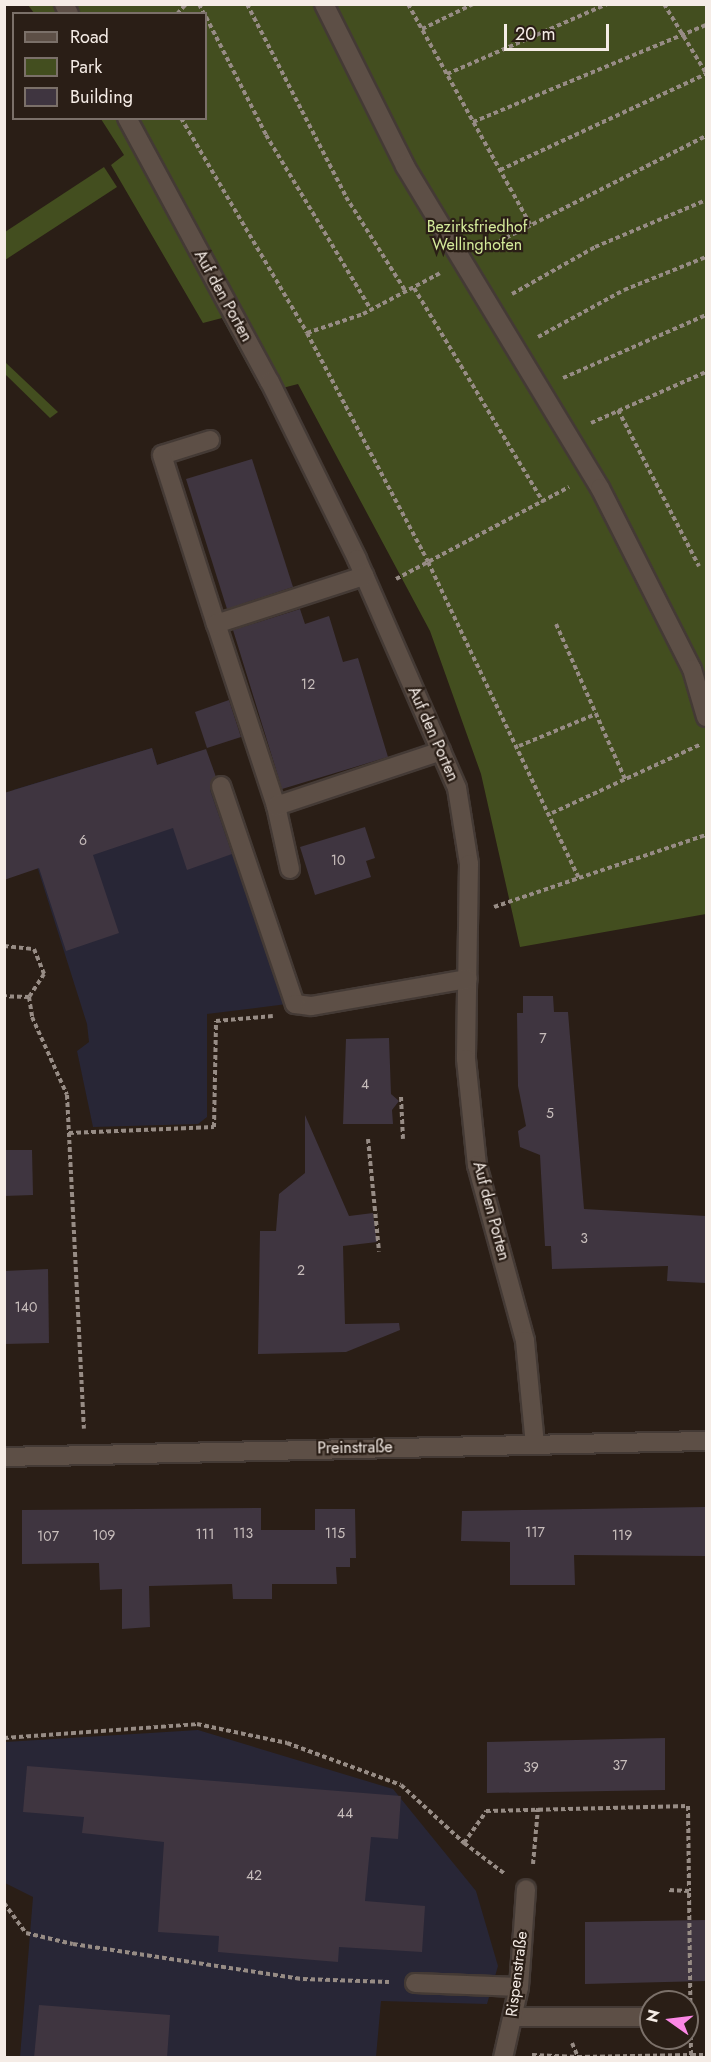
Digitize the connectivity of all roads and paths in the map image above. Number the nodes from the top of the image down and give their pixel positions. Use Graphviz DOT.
graph roads {
  1 [pos="247,4"];
  2 [pos="324,4"];
  3 [pos="408,4"];
  4 [pos="473,4"];
  5 [pos="607,4"];
  6 [pos="664,4"];
  7 [pos="207,19"];
  8 [pos="706,25"];
  9 [pos="422,29"];
  10 [pos="681,31"];
  11 [pos="447,74"];
  12 [pos="706,74"];
  13 [pos="128,120"];
  14 [pos="182,120"];
  15 [pos="473,122"];
  16 [pos="706,136"];
  17 [pos="500,171"];
  18 [pos="706,200"];
  19 [pos="530,224"];
  20 [pos="706,257"];
  21 [pos="463,261"];
  22 [pos="414,288"];
  23 [pos="406,292"];
  24 [pos="490,306"];
  25 [pos="371,310"];
  26 [pos="706,315"];
  27 [pos="307,333"];
  28 [pos="516,349"];
  29 [pos="706,372"];
  30 [pos="540,388"];
  31 [pos="618,410"];
  32 [pos="568,434"];
  33 [pos="210,440"];
  34 [pos="593,475"];
  35 [pos="543,502"];
  36 [pos="428,562"];
  37 [pos="699,566"];
  38 [pos="364,575"];
  39 [pos="216,624"];
  40 [pos="556,624"];
  41 [pos="699,666"];
  42 [pos="596,714"];
  43 [pos="706,717"];
  44 [pos="706,741"];
  45 [pos="519,746"];
  46 [pos="441,751"];
  47 [pos="625,779"];
  48 [pos="222,786"];
  49 [pos="276,806"];
  50 [pos="552,813"];
  51 [pos="706,835"];
  52 [pos="290,869"];
  53 [pos="580,880"];
  54 [pos="471,914"];
  55 [pos="4,946"];
  56 [pos="468,979"];
  57 [pos="4,996"];
  58 [pos="29,997"];
  59 [pos="311,1006"];
  60 [pos="401,1097"];
  61 [pos="69,1133"];
  62 [pos="368,1139"];
  63 [pos="403,1139"];
  64 [pos="379,1251"];
  65 [pos="706,1441"];
  66 [pos="535,1444"];
  67 [pos="86,1454"];
  68 [pos="4,1457"];
  69 [pos="4,1738"];
  70 [pos="538,1808"];
  71 [pos="464,1843"];
  72 [pos="526,1889"];
  73 [pos="689,1891"];
  74 [pos="4,1903"];
  75 [pos="415,1983"];
  76 [pos="519,1987"];
  77 [pos="513,2017"];
  78 [pos="639,2017"];
  79 [pos="523,2055"];
  80 [pos="691,2055"];
  81 [pos="706,2055"];
  82 [pos="504,2058"];
  83 [pos="578,2058"];
  1 -- 23 [label="path"];
  2 -- 21 [label="street"];
  3 -- 9 [label="path"];
  4 -- 9 [label="path"];
  5 -- 11 [label="path"];
  6 -- 10 [label="path"];
  7 -- 25 [label="path"];
  8 -- 10 [label="path"];
  9 -- 11 [label="path"];
  10 -- 12 [label="path"];
  10 -- 15 [label="path"];
  11 -- 15 [label="path"];
  12 -- 17 [label="path"];
  13 -- 38 [label="street, Auf den Porten"];
  14 -- 27 [label="path"];
  15 -- 17 [label="path"];
  16 -- 19 [label="path"];
  17 -- 19 [label="path"];
  18 -- 24 [label="path"];
  19 -- 21 [label="path"];
  20 -- 28 [label="path"];
  21 -- 22 [label="path"];
  21 -- 24 [label="street"];
  22 -- 23 [label="path"];
  22 -- 35 [label="path"];
  23 -- 25 [label="path"];
  24 -- 28 [label="street"];
  25 -- 27 [label="path"];
  26 -- 30 [label="path"];
  27 -- 36 [label="path"];
  28 -- 30 [label="street"];
  29 -- 31 [label="path"];
  30 -- 32 [label="street"];
  31 -- 32 [label="path"];
  31 -- 37 [label="path"];
  32 -- 34 [label="street"];
  33 -- 39 [label="street"];
  34 -- 35 [label="path"];
  34 -- 41 [label="street"];
  35 -- 36 [label="path"];
  36 -- 38 [label="path"];
  36 -- 45 [label="path"];
  38 -- 39 [label="street"];
  38 -- 46 [label="street, Auf den Porten"];
  39 -- 49 [label="street"];
  40 -- 42 [label="path"];
  41 -- 43 [label="street"];
  42 -- 45 [label="path"];
  42 -- 47 [label="path"];
  44 -- 47 [label="path"];
  45 -- 50 [label="path"];
  46 -- 49 [label="street"];
  46 -- 54 [label="street, Auf den Porten"];
  47 -- 50 [label="path"];
  48 -- 59 [label="street"];
  49 -- 52 [label="street"];
  50 -- 53 [label="path"];
  51 -- 53 [label="path"];
  53 -- 54 [label="path"];
  54 -- 56 [label="street, Auf den Porten"];
  55 -- 58 [label="path"];
  56 -- 59 [label="street"];
  56 -- 66 [label="street, Auf den Porten"];
  57 -- 58 [label="path"];
  58 -- 61 [label="path"];
  59 -- 61 [label="path"];
  60 -- 63 [label="path"];
  61 -- 67 [label="path"];
  62 -- 64 [label="path"];
  65 -- 66 [label="street, Preinstraße"];
  66 -- 67 [label="street, Preinstraße"];
  67 -- 68 [label="street, Preinstraße"];
  69 -- 71 [label="path"];
  70 -- 71 [label="path"];
  70 -- 72 [label="path"];
  70 -- 73 [label="path"];
  71 -- 72 [label="path"];
  72 -- 76 [label="street, Rispenstraße"];
  74 -- 75 [label="path"];
  75 -- 76 [label="street"];
  76 -- 77 [label="street, Rispenstraße"];
  77 -- 78 [label="street"];
  77 -- 82 [label="street, Rispenstraße"];
  79 -- 83 [label="path"];
  80 -- 81 [label="path"];
}
